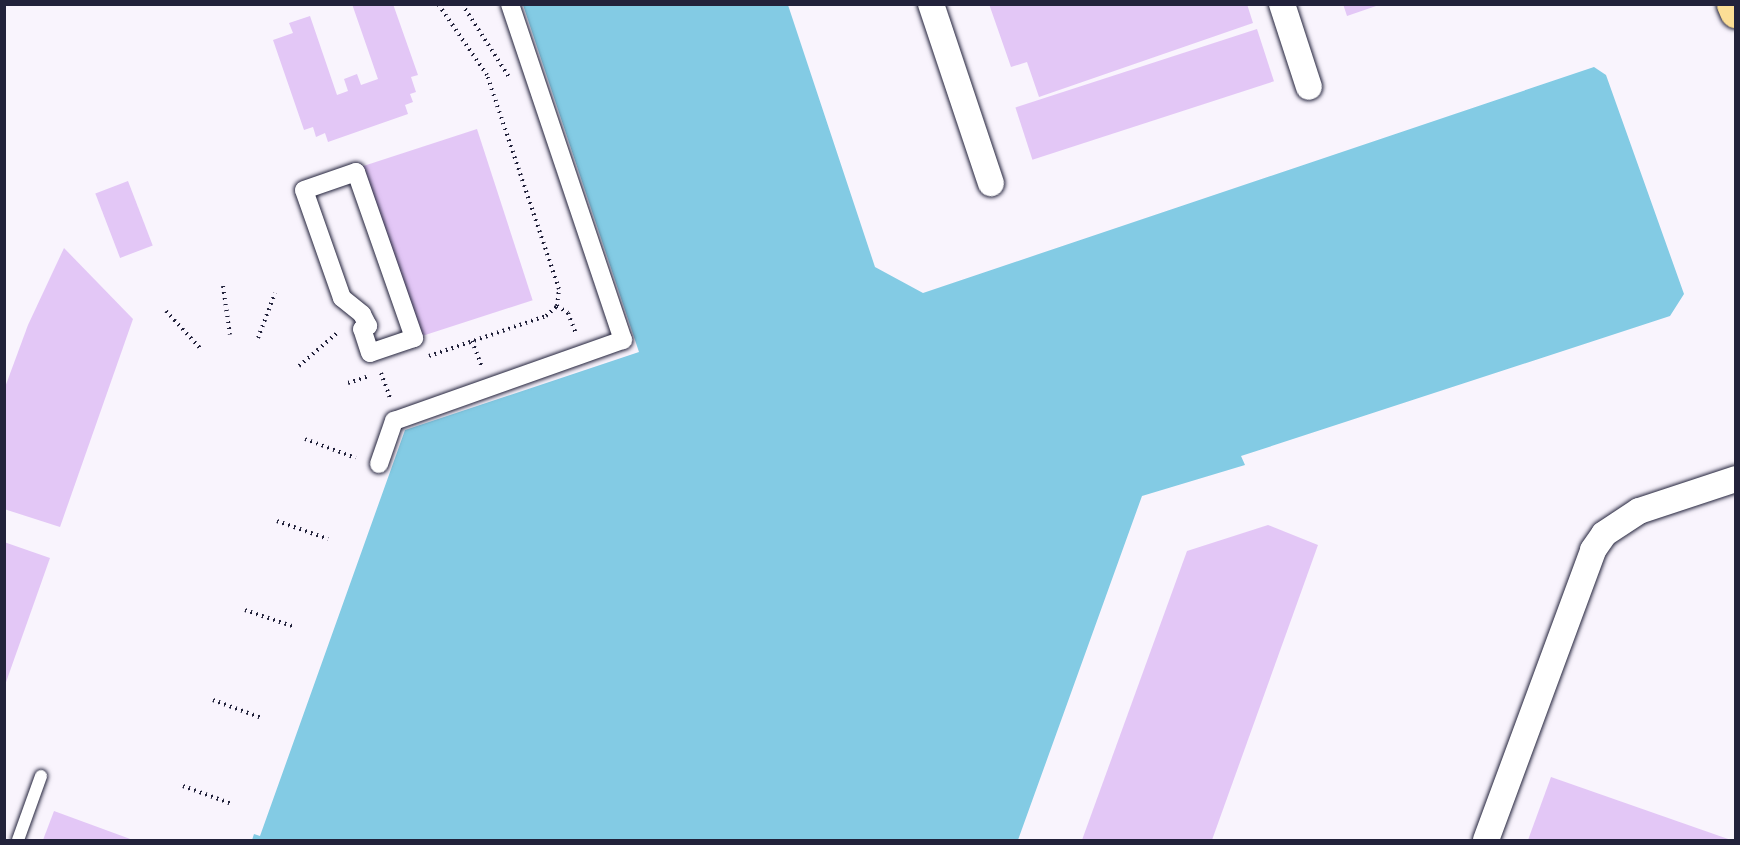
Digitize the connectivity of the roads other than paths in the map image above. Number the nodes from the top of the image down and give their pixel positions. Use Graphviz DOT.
graph roads {
  1 [pos="510,4"];
  2 [pos="931,4"];
  3 [pos="1282,4"];
  4 [pos="1733,4"];
  5 [pos="1736,11"];
  6 [pos="1309,87"];
  7 [pos="991,183"];
  8 [pos="304,190"];
  9 [pos="379,464"];
  10 [pos="1736,479"];
  11 [pos="41,776"];
  12 [pos="18,840"];
  13 [pos="1486,840"];
  1 -- 9 [label="street"];
  2 -- 7 [label="street"];
  3 -- 6 [label="street"];
  4 -- 5 [label="highway"];
  8 -- 8 [label="street"];
  10 -- 13 [label="street"];
  11 -- 12 [label="lane"];
}
